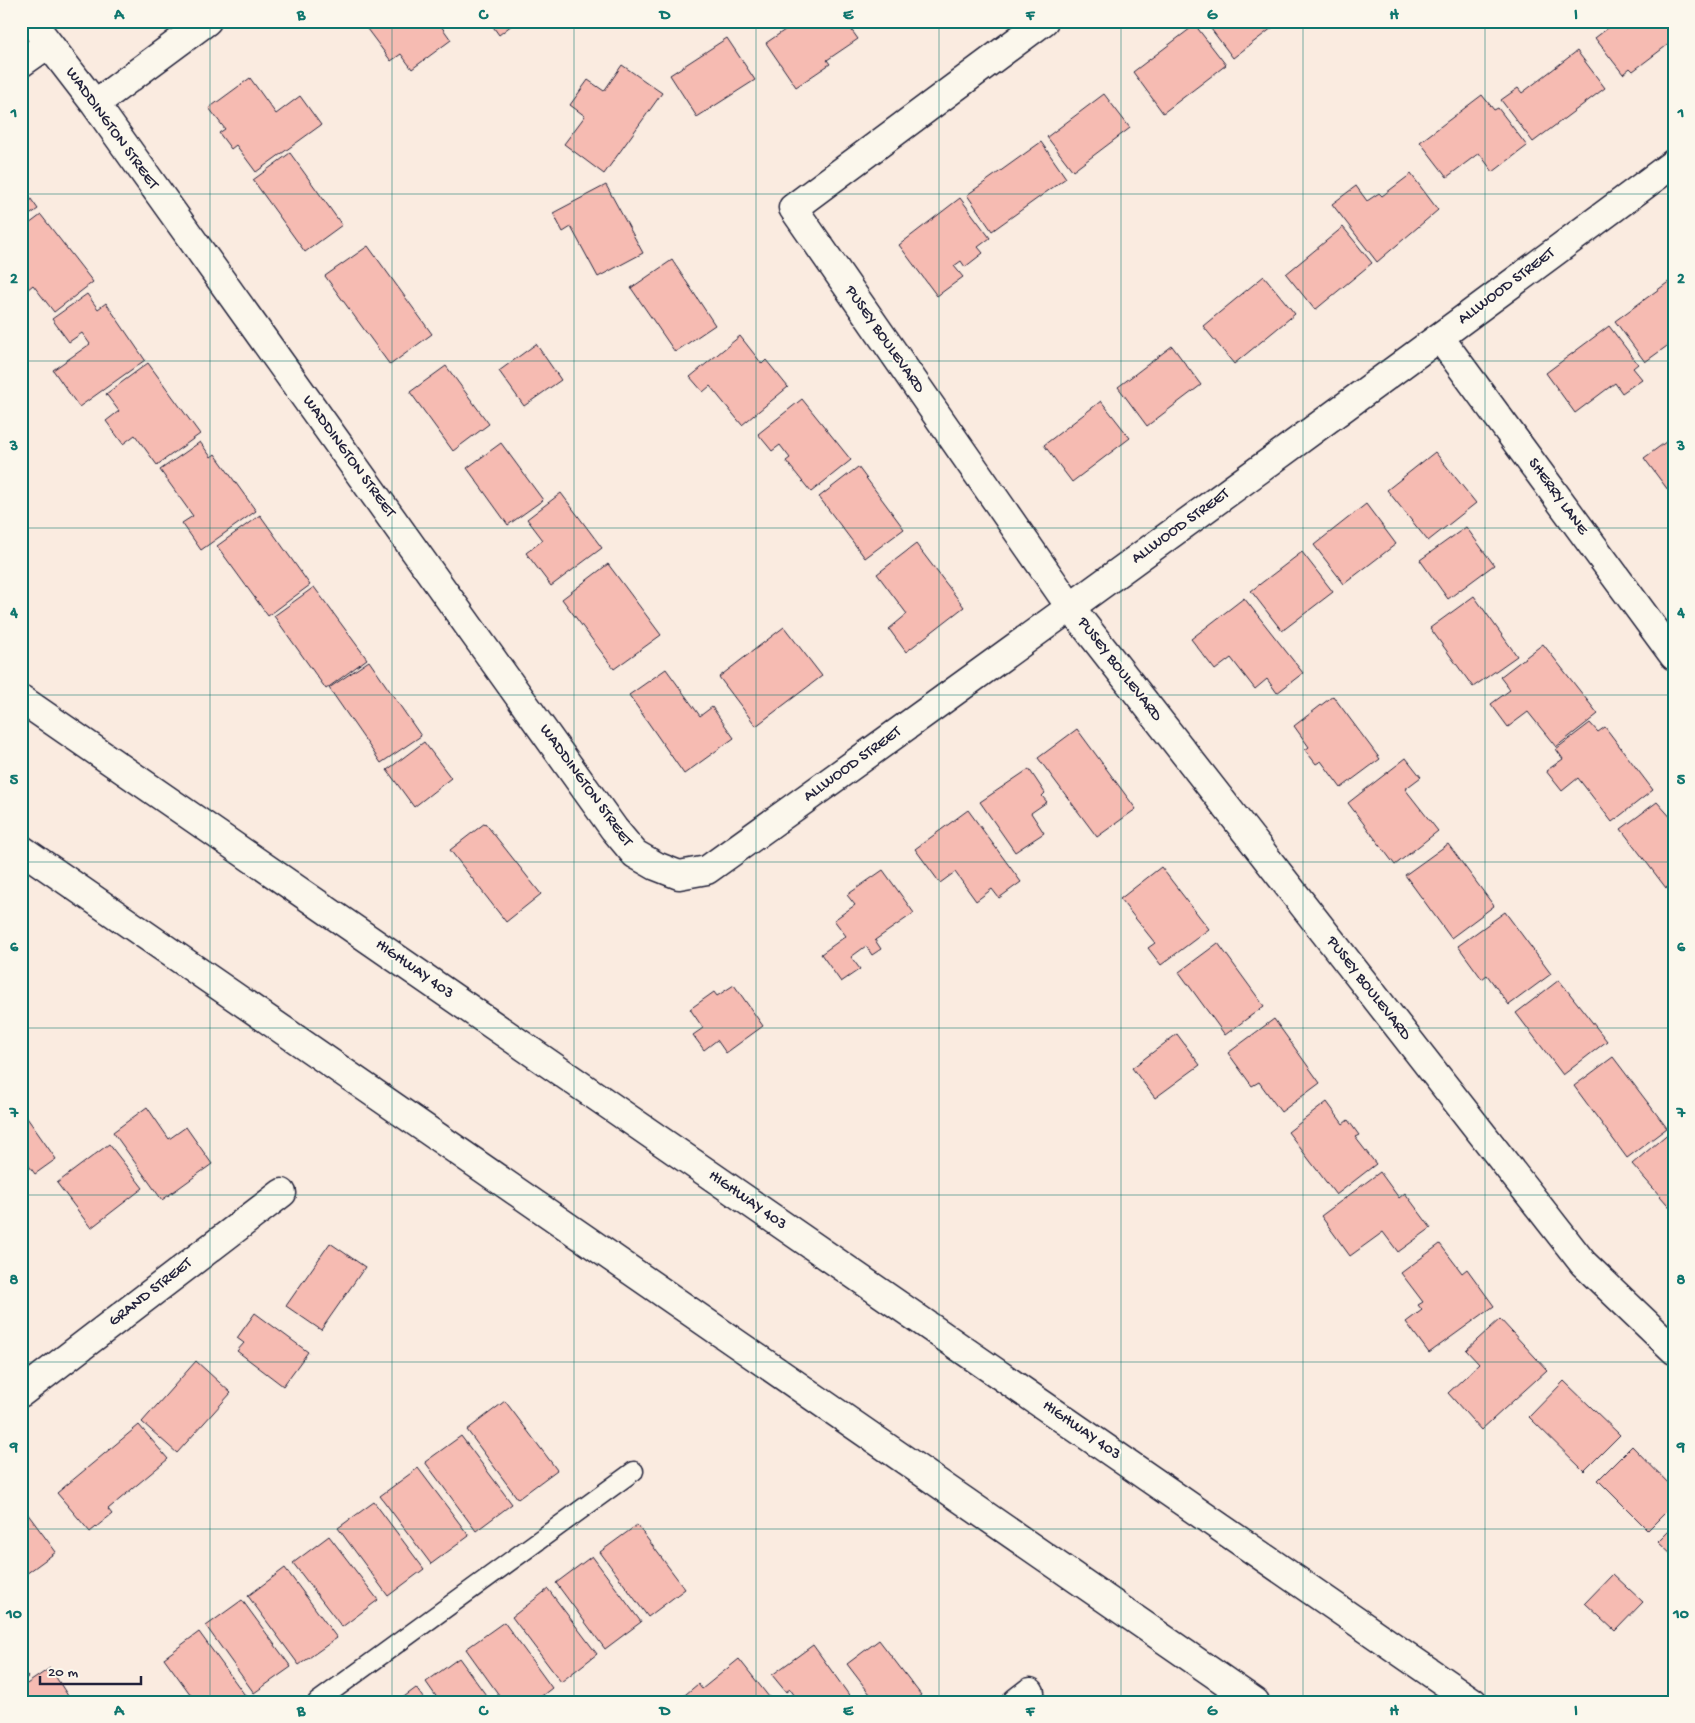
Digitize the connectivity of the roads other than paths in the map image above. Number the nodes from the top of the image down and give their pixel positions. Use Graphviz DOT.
graph roads {
  1 [pos="31,21"];
  2 [pos="207,21"];
  3 [pos="1044,21"];
  4 [pos="48,44"];
  5 [pos="21,63"];
  6 [pos="95,104"];
  7 [pos="1674,163"];
  8 [pos="1440,338"];
  9 [pos="1071,608"];
  10 [pos="1674,656"];
  11 [pos="21,699"];
  12 [pos="21,849"];
  13 [pos="680,875"];
  14 [pos="282,1193"];
  15 [pos="1674,1350"];
  16 [pos="21,1393"];
  17 [pos="634,1471"];
  18 [pos="317,1702"];
  19 [pos="1254,1702"];
  20 [pos="1473,1702"];
  1 -- 4 [label="main road, WADDINGTON STREET"];
  2 -- 6 [label="main road"];
  3 -- 9 [label="main road, PUSEY BOULEVARD"];
  4 -- 5 [label="main road"];
  4 -- 6 [label="main road, WADDINGTON STREET"];
  6 -- 13 [label="main road, WADDINGTON STREET"];
  7 -- 8 [label="main road, ALLWOOD STREET"];
  8 -- 9 [label="main road, ALLWOOD STREET"];
  8 -- 10 [label="main road, SHERRY LANE"];
  9 -- 13 [label="main road, ALLWOOD STREET"];
  9 -- 15 [label="main road, PUSEY BOULEVARD"];
  11 -- 20 [label="main road, HIGHWAY 403"];
  12 -- 19 [label="main road"];
  14 -- 16 [label="main road, GRAND STREET"];
  17 -- 18 [label="lane"];
}
